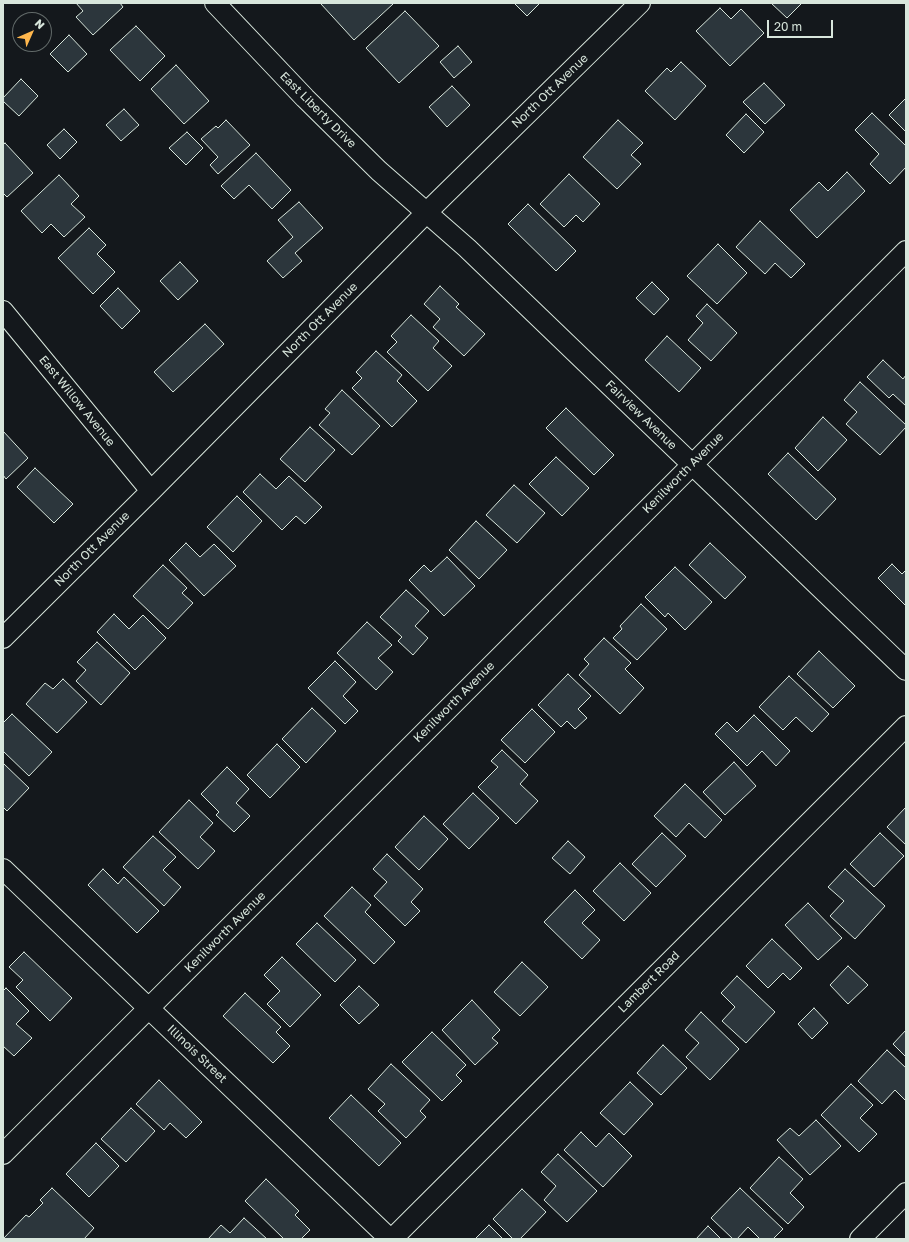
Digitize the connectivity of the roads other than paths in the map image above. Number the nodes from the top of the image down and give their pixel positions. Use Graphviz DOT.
graph roads {
  1 [pos="215,3"];
  2 [pos="640,3"];
  3 [pos="426,212"];
  4 [pos="906,251"];
  5 [pos="3,311"];
  6 [pos="692,464"];
  7 [pos="151,491"];
  8 [pos="3,638"];
  9 [pos="906,670"];
  10 [pos="906,726"];
  11 [pos="3,869"];
  12 [pos="149,1008"];
  13 [pos="3,1154"];
  14 [pos="906,1193"];
  15 [pos="392,1239"];
  16 [pos="860,1239"];
  1 -- 3 [label="street, East Liberty Drive"];
  2 -- 3 [label="street, North Ott Avenue"];
  3 -- 6 [label="street, Fairview Avenue"];
  3 -- 7 [label="street, North Ott Avenue"];
  4 -- 6 [label="street, Kenilworth Avenue"];
  5 -- 7 [label="street, East Willow Avenue"];
  6 -- 9 [label="street, Fairview Avenue"];
  6 -- 12 [label="street, Kenilworth Avenue"];
  7 -- 8 [label="street, North Ott Avenue"];
  10 -- 15 [label="street, Lambert Road"];
  11 -- 12 [label="street, Illinois Street"];
  12 -- 13 [label="street, Kenilworth Avenue"];
  12 -- 15 [label="street, Illinois Street"];
  14 -- 16 [label="street"];
}
